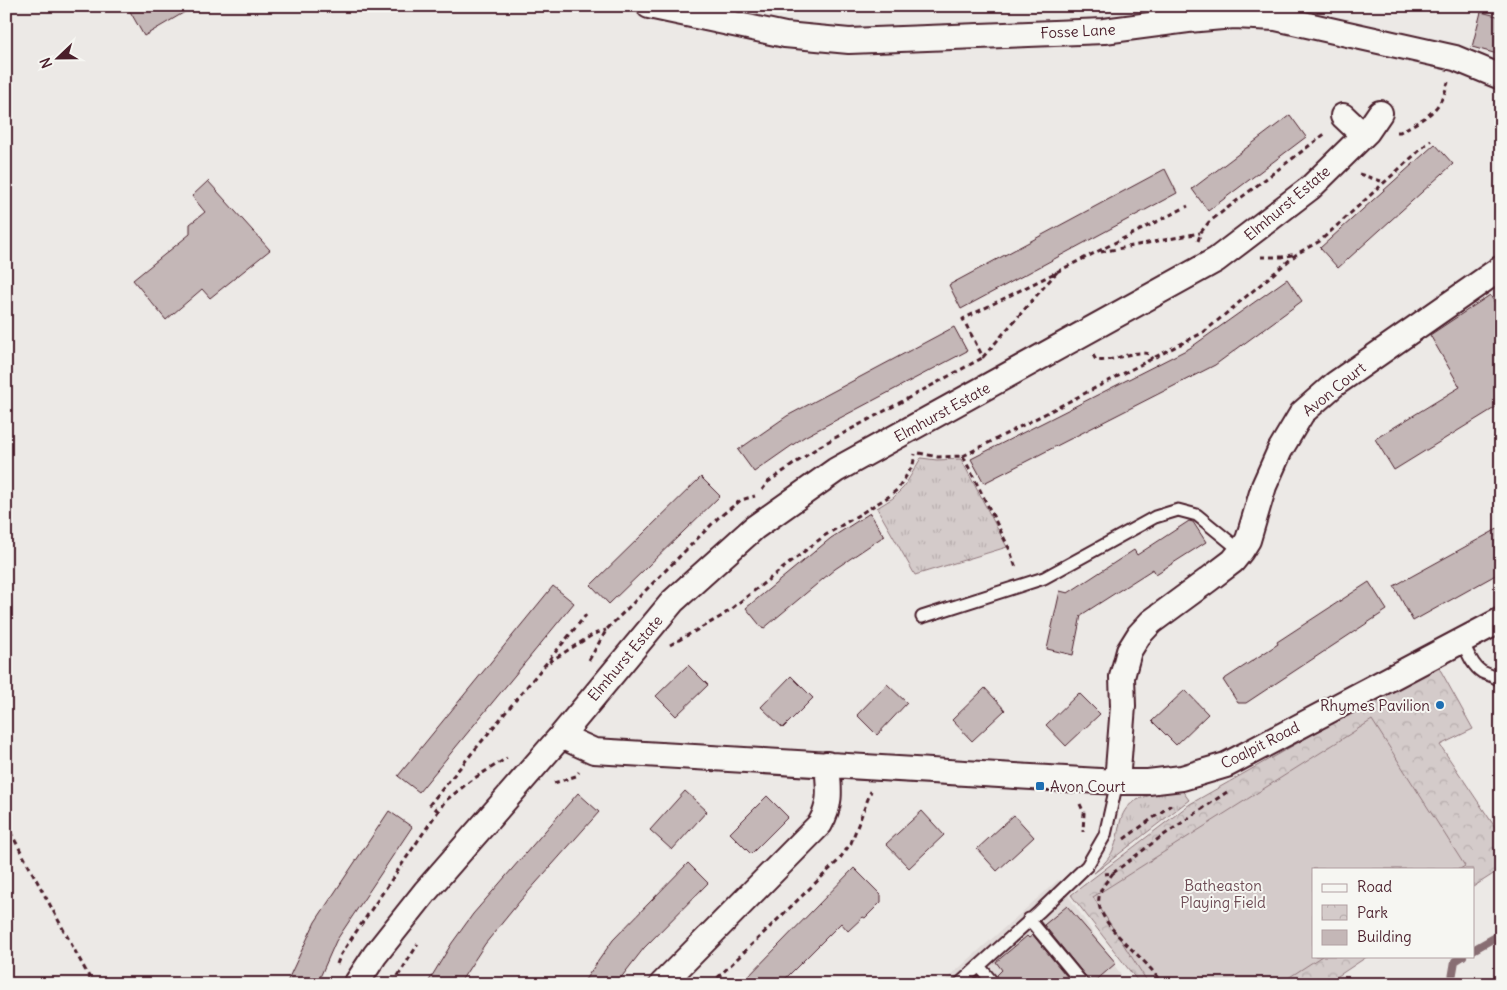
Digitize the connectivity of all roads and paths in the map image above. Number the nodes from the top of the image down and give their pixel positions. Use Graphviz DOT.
graph roads {
  1 [pos="649,6"];
  2 [pos="1455,58"];
  3 [pos="1501,77"];
  4 [pos="1343,116"];
  5 [pos="1370,127"];
  6 [pos="1323,134"];
  7 [pos="1431,140"];
  8 [pos="1188,206"];
  9 [pos="1201,232"];
  10 [pos="1095,253"];
  11 [pos="1501,268"];
  12 [pos="1057,272"];
  13 [pos="1194,273"];
  14 [pos="1081,336"];
  15 [pos="1152,359"];
  16 [pos="963,456"];
  17 [pos="1009,548"];
  18 [pos="1241,551"];
  19 [pos="586,615"];
  20 [pos="922,617"];
  21 [pos="1501,620"];
  22 [pos="607,629"];
  23 [pos="648,632"];
  24 [pos="1462,641"];
  25 [pos="546,664"];
  26 [pos="1501,681"];
  27 [pos="561,736"];
  28 [pos="508,758"];
  29 [pos="827,764"];
  30 [pos="881,768"];
  31 [pos="1051,778"];
  32 [pos="1117,782"];
  33 [pos="1174,803"];
  34 [pos="438,811"];
  35 [pos="6,824"];
  36 [pos="1081,838"];
  37 [pos="1119,843"];
  38 [pos="1113,873"];
  39 [pos="1029,920"];
  40 [pos="979,966"];
  41 [pos="335,969"];
  42 [pos="93,984"];
  43 [pos="356,984"];
  44 [pos="662,984"];
  45 [pos="711,984"];
  46 [pos="959,984"];
  47 [pos="994,984"];
  48 [pos="1083,984"];
  49 [pos="1162,984"];
  1 -- 2 [label="street, Fosse Lane"];
  2 -- 3 [label="street, Fosse Lane"];
  2 -- 5 [label="path"];
  4 -- 5 [label="street"];
  5 -- 13 [label="street, Elmhurst Estate"];
  6 -- 9 [label="path"];
  7 -- 15 [label="path"];
  8 -- 10 [label="path"];
  9 -- 10 [label="path"];
  9 -- 13 [label="path"];
  10 -- 12 [label="path"];
  11 -- 18 [label="street, Avon Court"];
  12 -- 12 [label="path"];
  13 -- 14 [label="street, Elmhurst Estate"];
  14 -- 15 [label="path"];
  14 -- 23 [label="street, Elmhurst Estate"];
  15 -- 16 [label="path"];
  16 -- 17 [label="path"];
  16 -- 23 [label="path"];
  18 -- 20 [label="lane"];
  18 -- 32 [label="street, Avon Court"];
  19 -- 25 [label="path"];
  21 -- 24 [label="street, Coalpit Road"];
  22 -- 25 [label="path"];
  23 -- 27 [label="street, Elmhurst Estate"];
  24 -- 26 [label="lane"];
  24 -- 32 [label="street, Coalpit Road"];
  25 -- 34 [label="path"];
  27 -- 29 [label="street"];
  27 -- 43 [label="street, Elmhurst Estate"];
  28 -- 34 [label="path"];
  29 -- 30 [label="street"];
  29 -- 44 [label="street"];
  30 -- 31 [label="street"];
  30 -- 45 [label="path"];
  31 -- 32 [label="street"];
  31 -- 36 [label="path"];
  32 -- 39 [label="lane"];
  33 -- 37 [label="path"];
  34 -- 41 [label="path"];
  35 -- 42 [label="path"];
  38 -- 49 [label="path"];
  39 -- 40 [label="lane"];
  39 -- 48 [label="lane"];
  40 -- 46 [label="lane"];
  40 -- 47 [label="lane"];
}
